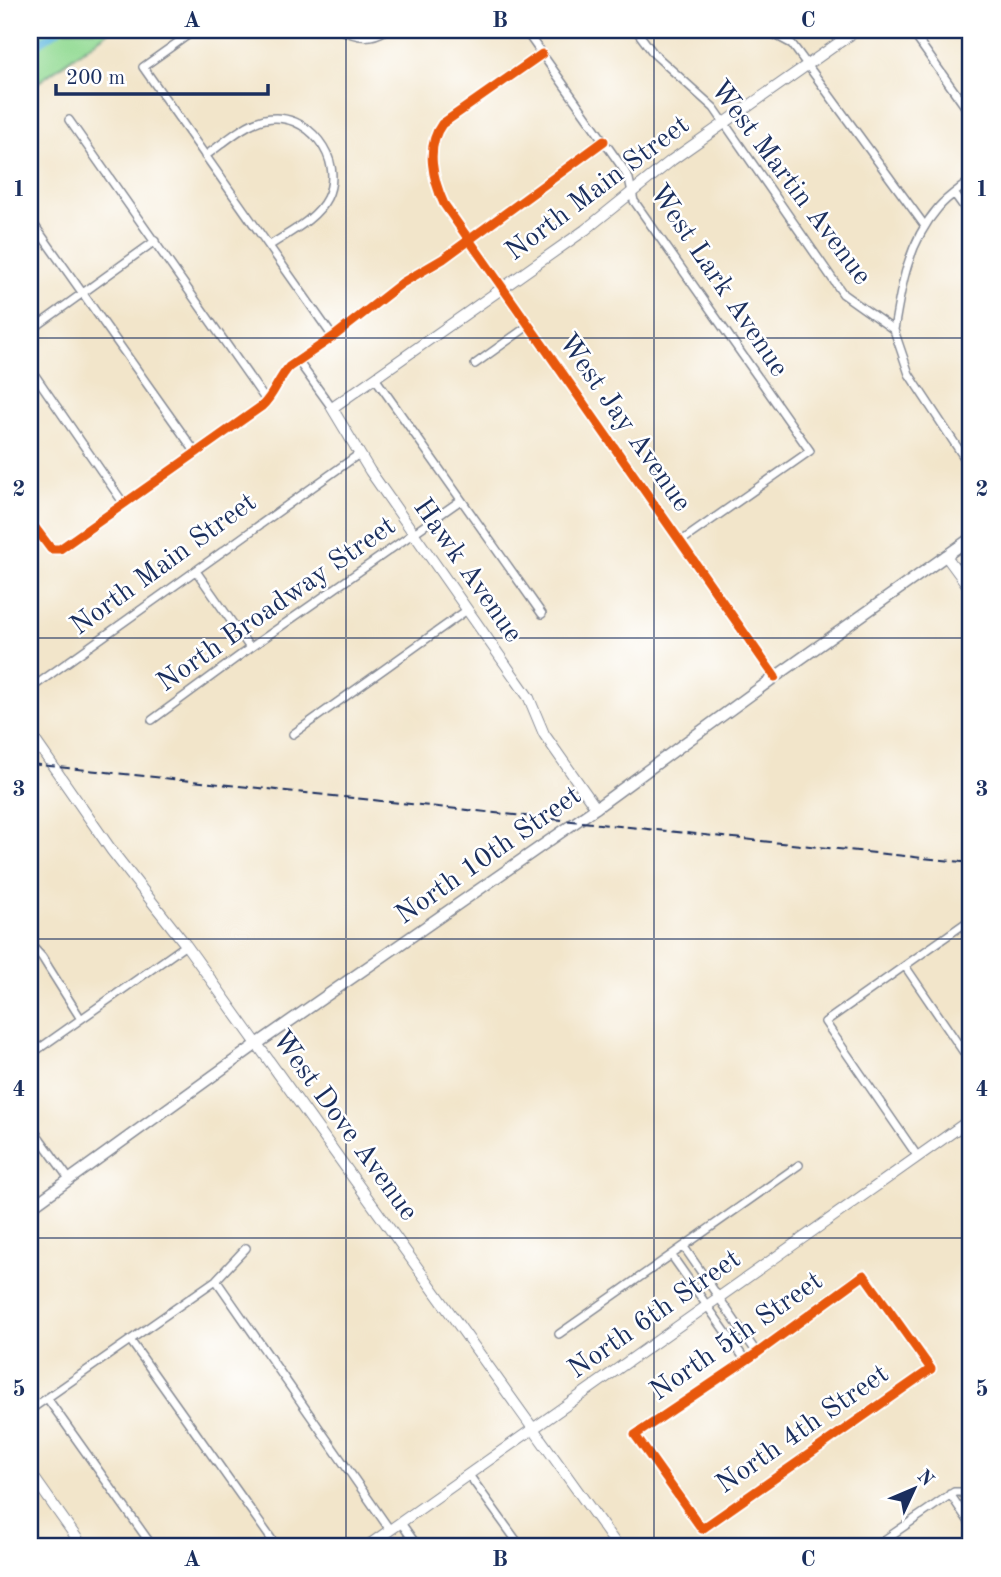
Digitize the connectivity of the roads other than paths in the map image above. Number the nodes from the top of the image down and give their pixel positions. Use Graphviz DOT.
graph roads {
  1 [pos="195,30"];
  2 [pos="341,30"];
  3 [pos="386,30"];
  4 [pos="525,30"];
  5 [pos="636,30"];
  6 [pos="766,30"];
  7 [pos="857,30"];
  8 [pos="911,30"];
  9 [pos="542,54"];
  10 [pos="808,65"];
  11 [pos="971,115"];
  12 [pos="69,120"];
  13 [pos="725,124"];
  14 [pos="604,141"];
  15 [pos="205,156"];
  16 [pos="971,180"];
  17 [pos="954,193"];
  18 [pos="631,194"];
  19 [pos="971,217"];
  20 [pos="30,219"];
  21 [pos="925,226"];
  22 [pos="469,240"];
  23 [pos="155,242"];
  24 [pos="269,246"];
  25 [pos="502,288"];
  26 [pos="83,294"];
  27 [pos="528,326"];
  28 [pos="894,330"];
  29 [pos="30,331"];
  30 [pos="333,337"];
  31 [pos="298,361"];
  32 [pos="475,364"];
  33 [pos="30,368"];
  34 [pos="375,378"];
  35 [pos="267,402"];
  36 [pos="332,408"];
  37 [pos="196,453"];
  38 [pos="359,454"];
  39 [pos="971,468"];
  40 [pos="461,500"];
  41 [pos="124,503"];
  42 [pos="30,521"];
  43 [pos="413,533"];
  44 [pos="971,538"];
  45 [pos="680,542"];
  46 [pos="946,556"];
  47 [pos="196,571"];
  48 [pos="971,590"];
  49 [pos="467,610"];
  50 [pos="542,614"];
  51 [pos="250,648"];
  52 [pos="775,677"];
  53 [pos="30,689"];
  54 [pos="152,720"];
  55 [pos="30,733"];
  56 [pos="293,734"];
  57 [pos="596,808"];
  58 [pos="971,919"];
  59 [pos="30,944"];
  60 [pos="186,945"];
  61 [pos="905,966"];
  62 [pos="81,1018"];
  63 [pos="257,1044"];
  64 [pos="30,1055"];
  65 [pos="971,1063"];
  66 [pos="971,1119"];
  67 [pos="30,1125"];
  68 [pos="918,1157"];
  69 [pos="799,1165"];
  70 [pos="69,1180"];
  71 [pos="30,1208"];
  72 [pos="684,1247"];
  73 [pos="246,1248"];
  74 [pos="672,1256"];
  75 [pos="216,1280"];
  76 [pos="719,1298"];
  77 [pos="707,1306"];
  78 [pos="559,1334"];
  79 [pos="130,1340"];
  80 [pos="757,1353"];
  81 [pos="746,1361"];
  82 [pos="931,1369"];
  83 [pos="47,1398"];
  84 [pos="30,1410"];
  85 [pos="534,1428"];
  86 [pos="30,1472"];
  87 [pos="469,1475"];
  88 [pos="950,1494"];
  89 [pos="971,1503"];
  90 [pos="401,1523"];
  91 [pos="971,1525"];
  92 [pos="702,1529"];
  93 [pos="390,1530"];
  94 [pos="83,1547"];
  95 [pos="153,1547"];
  96 [pos="277,1547"];
  97 [pos="366,1547"];
  98 [pos="418,1547"];
  99 [pos="520,1547"];
  100 [pos="618,1547"];
  101 [pos="874,1547"];
  1 -- 15 [label="street"];
  2 -- 3 [label="street"];
  4 -- 9 [label="street, West Lark Avenue"];
  5 -- 13 [label="street, West Martin Avenue"];
  6 -- 10 [label="street"];
  7 -- 10 [label="street, North Main Street"];
  8 -- 11 [label="street"];
  9 -- 14 [label="street, West Lark Avenue"];
  9 -- 22 [label="street, West Jay Avenue"];
  10 -- 13 [label="street, North Main Street"];
  10 -- 21 [label="street"];
  12 -- 23 [label="street"];
  13 -- 18 [label="street, North Main Street"];
  13 -- 28 [label="street, West Martin Avenue"];
  14 -- 18 [label="street, West Lark Avenue"];
  14 -- 22 [label="street"];
  15 -- 24 [label="street"];
  15 -- 24 [label="street"];
  16 -- 17 [label="street"];
  17 -- 19 [label="street"];
  17 -- 21 [label="street"];
  18 -- 25 [label="street, North Main Street"];
  18 -- 45 [label="street, West Lark Avenue"];
  20 -- 26 [label="street"];
  21 -- 28 [label="street"];
  22 -- 25 [label="street, West Jay Avenue"];
  22 -- 30 [label="street"];
  23 -- 26 [label="street"];
  23 -- 35 [label="street"];
  24 -- 30 [label="street"];
  25 -- 27 [label="street, West Jay Avenue"];
  25 -- 34 [label="street, North Main Street"];
  26 -- 29 [label="street"];
  26 -- 37 [label="street"];
  27 -- 32 [label="street"];
  27 -- 45 [label="street, West Jay Avenue"];
  28 -- 39 [label="street"];
  30 -- 31 [label="street"];
  31 -- 35 [label="street"];
  31 -- 36 [label="street, Hawk Avenue"];
  33 -- 41 [label="street"];
  34 -- 36 [label="street, North Main Street"];
  34 -- 40 [label="street"];
  35 -- 37 [label="street"];
  36 -- 38 [label="street, Hawk Avenue"];
  37 -- 41 [label="street"];
  38 -- 43 [label="street, Hawk Avenue"];
  38 -- 47 [label="street, North Main Street"];
  40 -- 43 [label="street, North Broadway Street"];
  40 -- 50 [label="street"];
  41 -- 42 [label="street"];
  43 -- 49 [label="street, Hawk Avenue"];
  43 -- 51 [label="street, North Broadway Street"];
  44 -- 46 [label="main road, North 10th Street"];
  45 -- 52 [label="street, West Jay Avenue"];
  46 -- 48 [label="street"];
  46 -- 52 [label="main road, North 10th Street"];
  47 -- 51 [label="street"];
  47 -- 53 [label="street, North Main Street"];
  49 -- 56 [label="street"];
  49 -- 57 [label="street, Hawk Avenue"];
  51 -- 54 [label="street, North Broadway Street"];
  52 -- 57 [label="main road, North 10th Street"];
  55 -- 60 [label="street, West Dove Avenue"];
  57 -- 63 [label="main road, North 10th Street"];
  58 -- 61 [label="street"];
  59 -- 62 [label="street"];
  60 -- 62 [label="street"];
  60 -- 63 [label="street, West Dove Avenue"];
  61 -- 65 [label="street"];
  61 -- 68 [label="street"];
  62 -- 64 [label="street"];
  63 -- 70 [label="main road, North 10th Street"];
  63 -- 85 [label="street, West Dove Avenue"];
  66 -- 68 [label="street, North 6th Street"];
  67 -- 70 [label="street"];
  68 -- 76 [label="street, North 6th Street"];
  69 -- 72 [label="street"];
  70 -- 71 [label="main road, North 10th Street"];
  72 -- 74 [label="street"];
  72 -- 76 [label="street"];
  73 -- 75 [label="street"];
  74 -- 77 [label="street"];
  74 -- 78 [label="street"];
  75 -- 79 [label="street"];
  75 -- 93 [label="street"];
  76 -- 77 [label="street, North 6th Street"];
  76 -- 80 [label="street"];
  77 -- 81 [label="street"];
  77 -- 85 [label="street, North 6th Street"];
  79 -- 83 [label="street"];
  79 -- 96 [label="street"];
  80 -- 81 [label="street, North 5th Street"];
  80 -- 82 [label="street, North 5th Street"];
  81 -- 92 [label="street, North 5th Street"];
  82 -- 92 [label="street, North 4th Street"];
  83 -- 84 [label="street"];
  83 -- 95 [label="street"];
  85 -- 87 [label="street, North 6th Street"];
  85 -- 100 [label="street, West Dove Avenue"];
  86 -- 94 [label="street"];
  87 -- 90 [label="street, North 6th Street"];
  87 -- 99 [label="street"];
  88 -- 89 [label="street"];
  88 -- 91 [label="street"];
  88 -- 101 [label="street"];
  90 -- 93 [label="street, North 6th Street"];
  90 -- 98 [label="street"];
  93 -- 97 [label="street, North 6th Street"];
}
